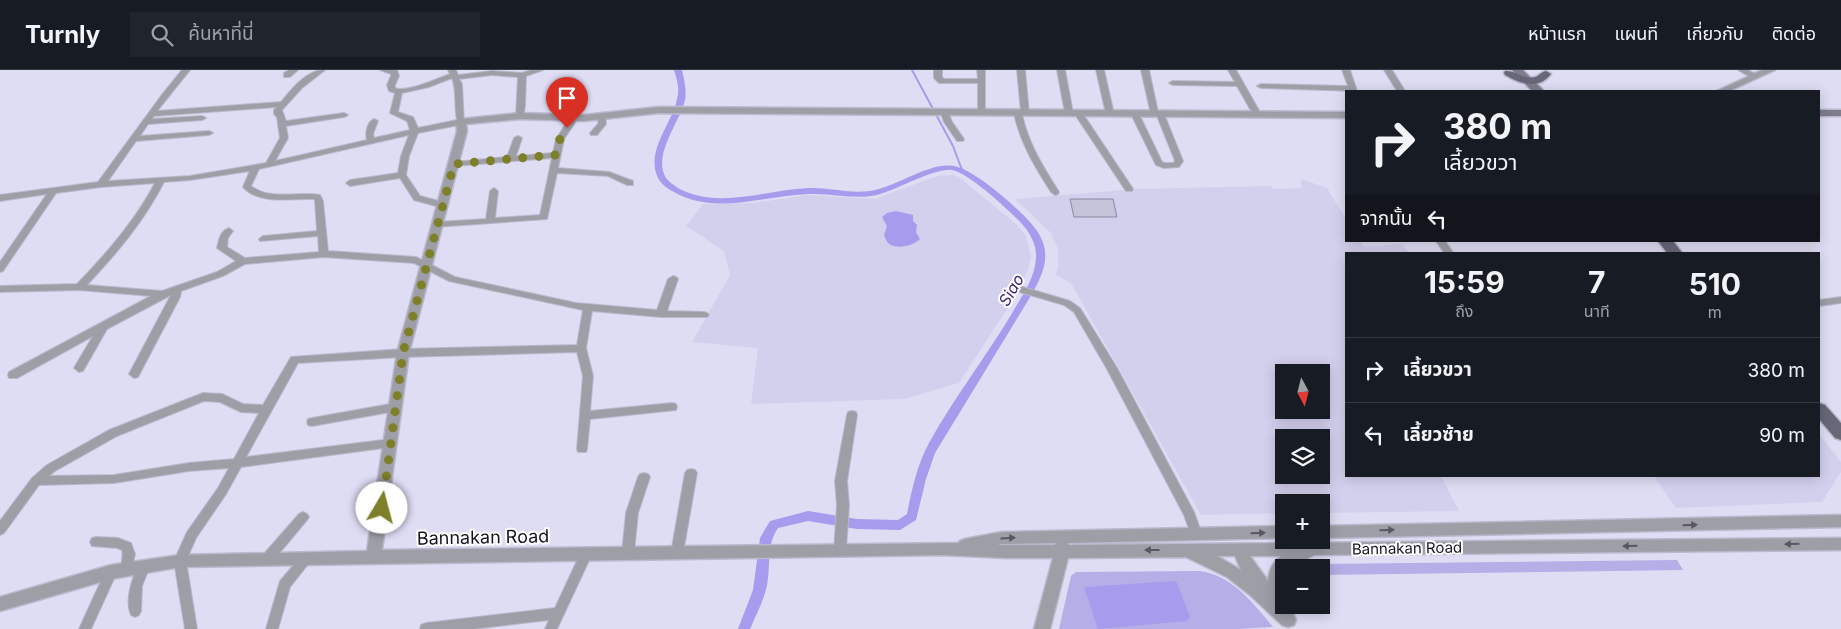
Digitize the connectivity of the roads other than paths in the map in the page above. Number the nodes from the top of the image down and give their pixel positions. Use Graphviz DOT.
graph roads {
  1 [pos="186,70"];
  2 [pos="294,70"];
  3 [pos="321,70"];
  4 [pos="387,70"];
  5 [pos="539,70"];
  6 [pos="938,70"];
  7 [pos="981,70"];
  8 [pos="1021,70"];
  9 [pos="1061,70"];
  10 [pos="1100,70"];
  11 [pos="1145,70"];
  12 [pos="1232,70"];
  13 [pos="1346,70"];
  14 [pos="1388,70"];
  15 [pos="1742,70"];
  16 [pos="1770,70"];
  17 [pos="1511,71"];
  18 [pos="476,72"];
  19 [pos="1546,72"];
  20 [pos="454,74"];
  21 [pos="522,75"];
  22 [pos="287,76"];
  23 [pos="1755,76"];
  24 [pos="982,81"];
  25 [pos="1174,83"];
  26 [pos="1530,83"];
  27 [pos="1241,84"];
  28 [pos="1261,86"];
  29 [pos="1352,90"];
  30 [pos="1400,90"];
  31 [pos="1547,90"];
  32 [pos="1724,90"];
  33 [pos="399,92"];
  34 [pos="282,104"];
  35 [pos="942,113"];
  36 [pos="982,113"];
  37 [pos="1022,113"];
  38 [pos="1074,113"];
  39 [pos="1820,113"];
  40 [pos="1841,113"];
  41 [pos="152,114"];
  42 [pos="1110,114"];
  43 [pos="1134,114"];
  44 [pos="1158,114"];
  45 [pos="1257,114"];
  46 [pos="1345,115"];
  47 [pos="344,116"];
  48 [pos="520,116"];
  49 [pos="602,116"];
  50 [pos="202,118"];
  51 [pos="574,118"];
  52 [pos="374,121"];
  53 [pos="146,122"];
  54 [pos="461,122"];
  55 [pos="281,124"];
  56 [pos="415,131"];
  57 [pos="210,133"];
  58 [pos="594,133"];
  59 [pos="518,138"];
  60 [pos="136,139"];
  61 [pos="960,139"];
  62 [pos="371,141"];
  63 [pos="555,155"];
  64 [pos="511,158"];
  65 [pos="454,164"];
  66 [pos="269,165"];
  67 [pos="256,167"];
  68 [pos="554,170"];
  69 [pos="402,175"];
  70 [pos="161,180"];
  71 [pos="350,183"];
  72 [pos="630,183"];
  73 [pos="101,184"];
  74 [pos="1129,189"];
  75 [pos="54,190"];
  76 [pos="494,191"];
  77 [pos="1055,192"];
  78 [pos="0,198"];
  79 [pos="443,205"];
  80 [pos="490,222"];
  81 [pos="438,225"];
  82 [pos="229,230"];
  83 [pos="323,233"];
  84 [pos="263,239"];
  85 [pos="1441,242"];
  86 [pos="1666,242"];
  87 [pos="1448,252"];
  88 [pos="1674,252"];
  89 [pos="324,254"];
  90 [pos="243,261"];
  91 [pos="426,265"];
  92 [pos="0,269"];
  93 [pos="673,280"];
  94 [pos="79,287"];
  95 [pos="1016,288"];
  96 [pos="0,289"];
  97 [pos="177,290"];
  98 [pos="163,294"];
  99 [pos="1841,300"];
  100 [pos="1820,303"];
  101 [pos="588,308"];
  102 [pos="661,314"];
  103 [pos="704,315"];
  104 [pos="103,328"];
  105 [pos="581,348"];
  106 [pos="403,353"];
  107 [pos="79,368"];
  108 [pos="134,374"];
  109 [pos="13,375"];
  110 [pos="672,406"];
  111 [pos="396,407"];
  112 [pos="266,409"];
  113 [pos="1820,411"];
  114 [pos="852,415"];
  115 [pos="584,416"];
  116 [pos="312,422"];
  117 [pos="1841,434"];
  118 [pos="391,442"];
  119 [pos="582,449"];
  120 [pos="236,463"];
  121 [pos="691,474"];
  122 [pos="644,477"];
  123 [pos="36,481"];
  124 [pos="14,510"];
  125 [pos="0,517"];
  126 [pos="303,517"];
  127 [pos="1841,521"];
  128 [pos="1728,524"];
  129 [pos="1564,527"];
  130 [pos="0,530"];
  131 [pos="1361,531"];
  132 [pos="1275,532"];
  133 [pos="1330,532"];
  134 [pos="1236,533"];
  135 [pos="1196,534"];
  136 [pos="96,542"];
  137 [pos="841,543"];
  138 [pos="1062,544"];
  139 [pos="1841,544"];
  140 [pos="1743,545"];
  141 [pos="1576,546"];
  142 [pos="1368,548"];
  143 [pos="1240,549"];
  144 [pos="1275,549"];
  145 [pos="1330,549"];
  146 [pos="1178,550"];
  147 [pos="677,553"];
  148 [pos="586,554"];
  149 [pos="628,554"];
  150 [pos="374,557"];
  151 [pos="307,558"];
  152 [pos="267,559"];
  153 [pos="180,561"];
  154 [pos="144,566"];
  155 [pos="127,568"];
  156 [pos="111,572"];
  157 [pos="1,606"];
  158 [pos="135,611"];
  159 [pos="559,613"];
  160 [pos="1292,624"];
  161 [pos="85,629"];
  162 [pos="191,629"];
  163 [pos="272,629"];
  164 [pos="426,629"];
  165 [pos="551,629"];
  166 [pos="1042,629"];
  1 -- 41 [label="street"];
  2 -- 22 [label="street"];
  3 -- 34 [label="street"];
  4 -- 33 [label="street"];
  5 -- 21 [label="street"];
  6 -- 24 [label="street"];
  7 -- 24 [label="street"];
  8 -- 37 [label="street"];
  9 -- 38 [label="street"];
  10 -- 42 [label="street"];
  11 -- 44 [label="street"];
  12 -- 27 [label="street"];
  13 -- 29 [label="street"];
  14 -- 30 [label="street"];
  15 -- 23 [label="street"];
  16 -- 23 [label="street"];
  17 -- 26 [label="main road"];
  18 -- 20 [label="street"];
  18 -- 21 [label="street"];
  19 -- 26 [label="main road"];
  19 -- 31 [label="main road"];
  20 -- 33 [label="street"];
  20 -- 54 [label="street"];
  21 -- 48 [label="street"];
  23 -- 32 [label="street"];
  24 -- 36 [label="street"];
  25 -- 27 [label="street"];
  27 -- 45 [label="street"];
  28 -- 29 [label="street"];
  33 -- 56 [label="street"];
  34 -- 41 [label="street"];
  34 -- 55 [label="street"];
  35 -- 36 [label="street"];
  35 -- 49 [label="street"];
  35 -- 61 [label="street"];
  36 -- 37 [label="street"];
  37 -- 38 [label="street"];
  37 -- 77 [label="street"];
  38 -- 42 [label="street"];
  38 -- 74 [label="street"];
  39 -- 40 [label="main road"];
  41 -- 53 [label="street"];
  42 -- 43 [label="street"];
  43 -- 44 [label="street"];
  43 -- 44 [label="street"];
  44 -- 45 [label="street"];
  45 -- 46 [label="street"];
  47 -- 55 [label="street"];
  48 -- 51 [label="street"];
  48 -- 54 [label="street"];
  49 -- 51 [label="street"];
  49 -- 58 [label="street"];
  50 -- 53 [label="street"];
  51 -- 63 [label="street"];
  52 -- 62 [label="street"];
  53 -- 60 [label="street"];
  54 -- 56 [label="street"];
  54 -- 65 [label="street"];
  55 -- 66 [label="street"];
  56 -- 62 [label="street"];
  56 -- 69 [label="street"];
  57 -- 60 [label="street"];
  59 -- 64 [label="street"];
  60 -- 73 [label="street"];
  62 -- 66 [label="street"];
  63 -- 64 [label="street"];
  63 -- 68 [label="street"];
  64 -- 65 [label="street"];
  65 -- 79 [label="street"];
  66 -- 67 [label="street"];
  67 -- 70 [label="street"];
  67 -- 83 [label="street"];
  68 -- 72 [label="street"];
  68 -- 80 [label="street"];
  69 -- 71 [label="street"];
  69 -- 79 [label="street"];
  70 -- 73 [label="street"];
  70 -- 94 [label="street"];
  73 -- 75 [label="street"];
  75 -- 78 [label="street"];
  75 -- 92 [label="street"];
  76 -- 80 [label="street"];
  79 -- 81 [label="street"];
  80 -- 81 [label="street"];
  81 -- 91 [label="street"];
  82 -- 90 [label="street"];
  83 -- 84 [label="street"];
  83 -- 89 [label="street"];
  85 -- 87 [label="street"];
  86 -- 88 [label="main road"];
  89 -- 90 [label="street"];
  89 -- 91 [label="street"];
  90 -- 97 [label="street"];
  91 -- 101 [label="street"];
  91 -- 106 [label="street"];
  93 -- 102 [label="street"];
  94 -- 96 [label="street"];
  94 -- 98 [label="street"];
  95 -- 135 [label="street"];
  97 -- 98 [label="street"];
  97 -- 108 [label="street"];
  98 -- 104 [label="street"];
  99 -- 100 [label="street"];
  101 -- 102 [label="street"];
  101 -- 105 [label="street"];
  102 -- 103 [label="street"];
  104 -- 107 [label="street"];
  104 -- 109 [label="street"];
  105 -- 106 [label="street"];
  105 -- 115 [label="street"];
  106 -- 111 [label="street"];
  106 -- 112 [label="street"];
  110 -- 115 [label="street"];
  111 -- 116 [label="street"];
  111 -- 118 [label="street"];
  112 -- 120 [label="street"];
  112 -- 123 [label="street"];
  113 -- 117 [label="main road"];
  114 -- 137 [label="street"];
  115 -- 119 [label="street"];
  118 -- 120 [label="street"];
  118 -- 150 [label="street"];
  120 -- 123 [label="street"];
  120 -- 153 [label="street"];
  121 -- 147 [label="street"];
  122 -- 149 [label="street"];
  123 -- 124 [label="street"];
  124 -- 125 [label="street"];
  124 -- 130 [label="street"];
  126 -- 152 [label="street"];
  127 -- 128 [label="street, Bannakan Road"];
  129 -- 128 [label="street, Bannakan Road, one-way"];
  128 -- 140 [label="street"];
  131 -- 129 [label="street, Bannakan Road, one-way"];
  129 -- 141 [label="street"];
  131 -- 133 [label="street, Bannakan Road"];
  131 -- 142 [label="street"];
  134 -- 132 [label="street, Bannakan Road, one-way"];
  134 -- 135 [label="street, Bannakan Road"];
  134 -- 143 [label="street"];
  135 -- 138 [label="street, Bannakan Road"];
  136 -- 155 [label="street"];
  137 -- 138 [label="street, Bannakan Road"];
  137 -- 147 [label="street, Bannakan Road"];
  146 -- 138 [label="street, Bannakan Road, one-way"];
  138 -- 166 [label="street"];
  139 -- 140 [label="street, Bannakan Road, one-way"];
  140 -- 141 [label="street, Bannakan Road, one-way"];
  141 -- 142 [label="street, Bannakan Road"];
  142 -- 145 [label="street, Bannakan Road"];
  143 -- 144 [label="street, Bannakan Road"];
  143 -- 146 [label="street, Bannakan Road"];
  143 -- 160 [label="street"];
  145 -- 160 [label="street"];
  146 -- 160 [label="street"];
  147 -- 149 [label="street, Bannakan Road"];
  148 -- 149 [label="street, Bannakan Road"];
  148 -- 150 [label="street, Bannakan Road"];
  148 -- 159 [label="street"];
  150 -- 151 [label="street, Bannakan Road"];
  151 -- 152 [label="street, Bannakan Road"];
  151 -- 163 [label="street"];
  152 -- 153 [label="street, Bannakan Road"];
  153 -- 154 [label="street, Bannakan Road"];
  153 -- 162 [label="street"];
  154 -- 155 [label="street, Bannakan Road"];
  154 -- 158 [label="street"];
  155 -- 156 [label="street, Bannakan Road"];
  156 -- 157 [label="street, Bannakan Road"];
  156 -- 161 [label="street"];
  159 -- 164 [label="street"];
  159 -- 165 [label="street"];
}
